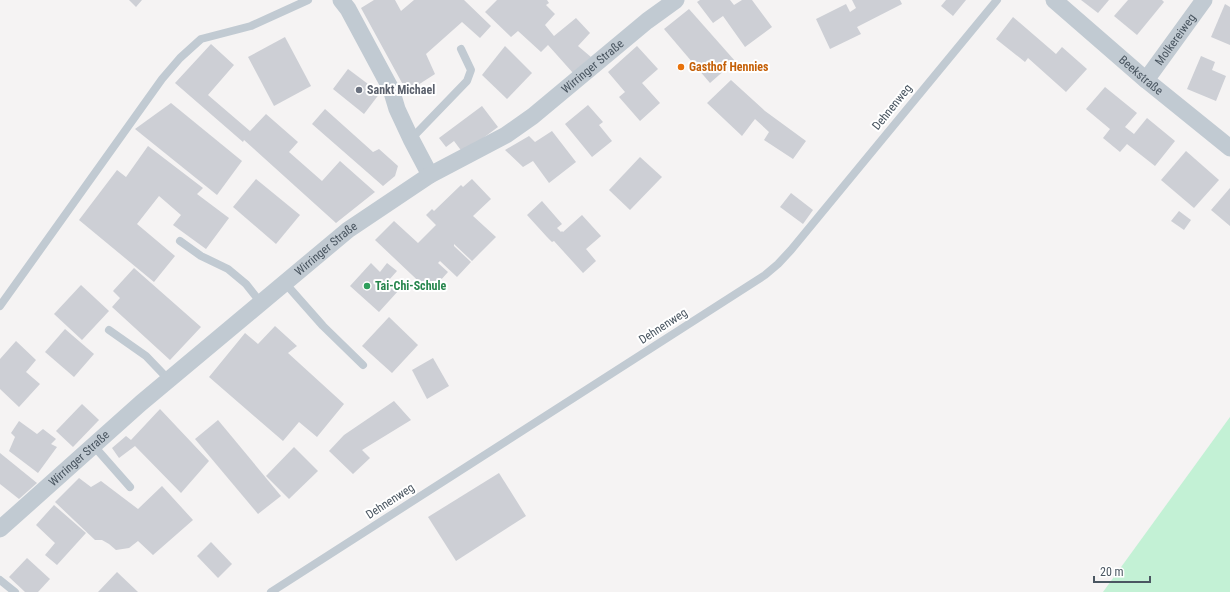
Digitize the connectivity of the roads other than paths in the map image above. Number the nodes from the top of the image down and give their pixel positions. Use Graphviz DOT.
graph roads {
  1 [pos="308,0"];
  2 [pos="341,0"];
  3 [pos="676,0"];
  4 [pos="997,0"];
  5 [pos="1054,0"];
  6 [pos="1204,0"];
  7 [pos="460,48"];
  8 [pos="1146,80"];
  9 [pos="411,139"];
  10 [pos="1230,148"];
  11 [pos="430,175"];
  12 [pos="180,241"];
  13 [pos="285,283"];
  14 [pos="261,303"];
  15 [pos="0,306"];
  16 [pos="110,330"];
  17 [pos="363,365"];
  18 [pos="169,380"];
  19 [pos="93,446"];
  20 [pos="130,486"];
  21 [pos="0,530"];
  22 [pos="0,580"];
  23 [pos="15,592"];
  24 [pos="271,592"];
  1 -- 15 [label="lane"];
  2 -- 9 [label="street"];
  3 -- 11 [label="street, Wirringer Straße"];
  4 -- 24 [label="lane, Dehnenweg"];
  5 -- 8 [label="street, Beekstraße"];
  6 -- 8 [label="street, Molkereiweg"];
  7 -- 9 [label="lane"];
  8 -- 10 [label="street, Beekstraße"];
  9 -- 11 [label="street"];
  11 -- 13 [label="street, Wirringer Straße"];
  12 -- 14 [label="lane"];
  13 -- 14 [label="street, Wirringer Straße"];
  13 -- 17 [label="lane"];
  14 -- 18 [label="street, Wirringer Straße"];
  16 -- 18 [label="lane"];
  18 -- 19 [label="street, Wirringer Straße"];
  19 -- 20 [label="lane"];
  19 -- 21 [label="street, Wirringer Straße"];
  22 -- 23 [label="lane"];
}
